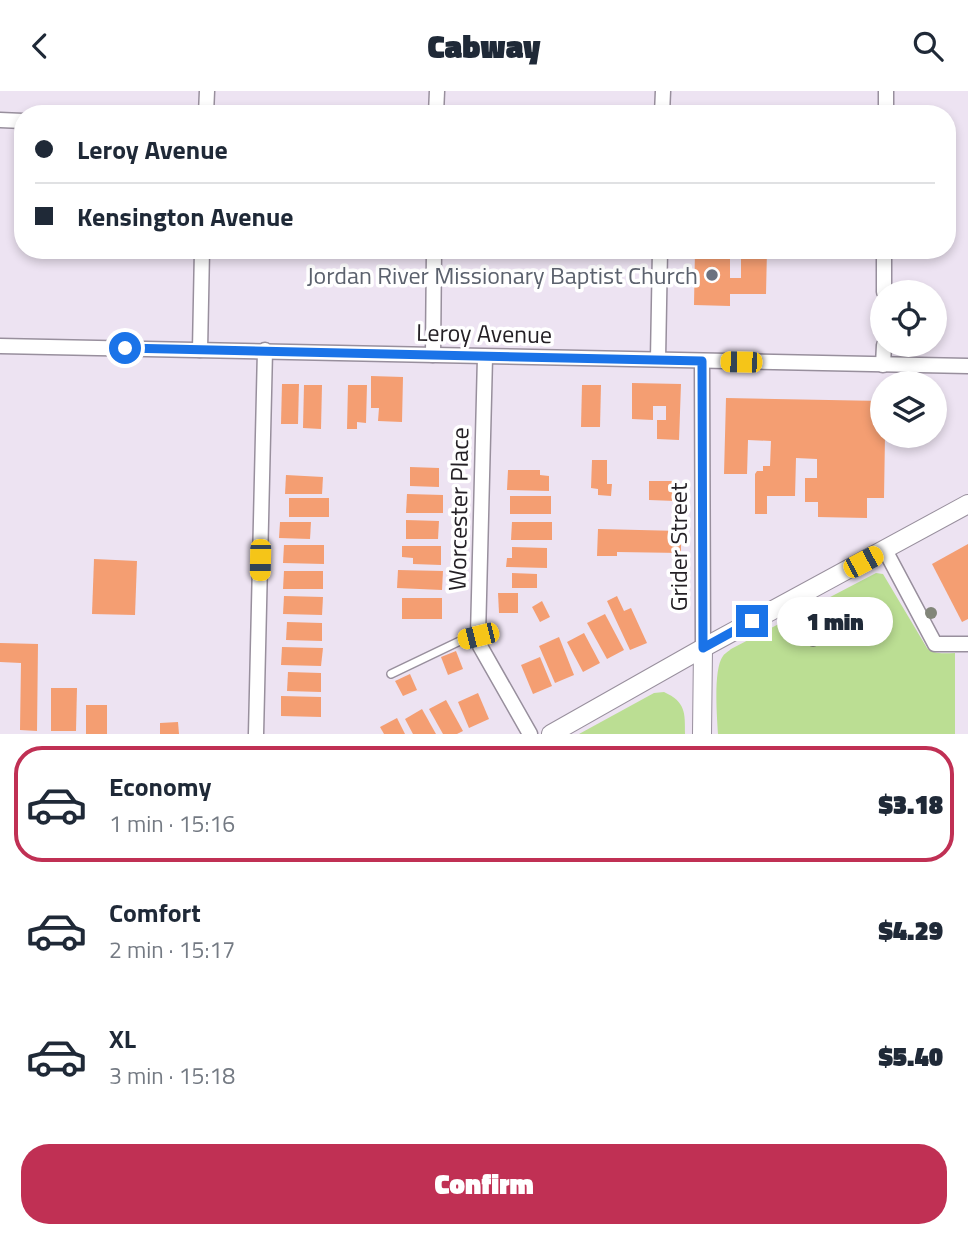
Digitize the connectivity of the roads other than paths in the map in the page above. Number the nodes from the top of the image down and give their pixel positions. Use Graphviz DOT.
graph roads {
  1 [pos="202,259"];
  2 [pos="434,259"];
  3 [pos="660,259"];
  4 [pos="884,259"];
  5 [pos="884,280"];
  6 [pos="0,346"];
  7 [pos="200,350"];
  8 [pos="265,350"];
  9 [pos="433,355"];
  10 [pos="485,357"];
  11 [pos="883,357"];
  12 [pos="658,359"];
  13 [pos="702,361"];
  14 [pos="883,365"];
  15 [pos="968,366"];
  16 [pos="968,504"];
  17 [pos="885,550"];
  18 [pos="478,636"];
  19 [pos="968,644"];
  20 [pos="703,648"];
  21 [pos="391,674"];
  22 [pos="256,734"];
  23 [pos="530,734"];
  24 [pos="551,734"];
  25 [pos="702,734"];
  1 -- 7 [label="street"];
  2 -- 9 [label="street"];
  3 -- 12 [label="street"];
  4 -- 5 [label="street"];
  6 -- 7 [label="street, Leroy Avenue"];
  7 -- 8 [label="street, Leroy Avenue"];
  8 -- 9 [label="street, Leroy Avenue"];
  8 -- 22 [label="street"];
  9 -- 10 [label="street, Leroy Avenue"];
  10 -- 12 [label="street, Leroy Avenue"];
  10 -- 18 [label="street, Worcester Place"];
  11 -- 14 [label="street"];
  12 -- 13 [label="street, Leroy Avenue"];
  13 -- 14 [label="street, Leroy Avenue"];
  13 -- 20 [label="street, Grider Street"];
  14 -- 15 [label="street, Leroy Avenue"];
  16 -- 17 [label="street"];
  17 -- 19 [label="street"];
  17 -- 20 [label="street"];
  18 -- 21 [label="lane"];
  18 -- 23 [label="street, Worcester Place"];
  20 -- 24 [label="street"];
  20 -- 25 [label="street, Grider Street"];
}
